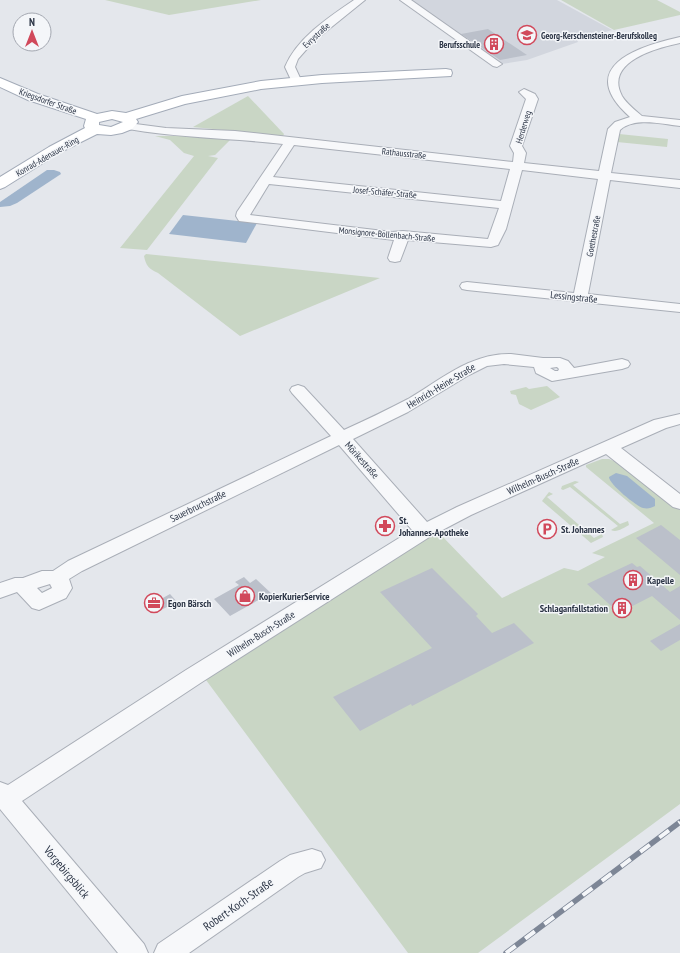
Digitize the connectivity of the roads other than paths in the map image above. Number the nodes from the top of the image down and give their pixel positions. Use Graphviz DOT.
graph roads {
  1 [pos="360,0"];
  2 [pos="405,0"];
  3 [pos="680,40"];
  4 [pos="497,64"];
  5 [pos="446,73"];
  6 [pos="296,80"];
  7 [pos="0,82"];
  8 [pos="524,92"];
  9 [pos="639,120"];
  10 [pos="127,122"];
  11 [pos="96,123"];
  12 [pos="680,123"];
  13 [pos="290,141"];
  14 [pos="517,166"];
  15 [pos="605,175"];
  16 [pos="265,180"];
  17 [pos="0,184"];
  18 [pos="680,184"];
  19 [pos="505,205"];
  20 [pos="404,235"];
  21 [pos="395,258"];
  22 [pos="467,286"];
  23 [pos="580,297"];
  24 [pos="680,308"];
  25 [pos="622,364"];
  26 [pos="298,390"];
  27 [pos="680,419"];
  28 [pos="342,437"];
  29 [pos="608,447"];
  30 [pos="680,503"];
  31 [pos="424,531"];
  32 [pos="0,591"];
  33 [pos="3,795"];
  34 [pos="312,860"];
  35 [pos="135,953"];
  36 [pos="167,953"];
  1 -- 6 [label="street, Evrystraße"];
  2 -- 4 [label="street"];
  3 -- 9 [label="street"];
  5 -- 6 [label="main road"];
  6 -- 10 [label="main road"];
  7 -- 11 [label="main road, Kriegsdorfer Straße"];
  8 -- 14 [label="street, Herderweg"];
  9 -- 12 [label="street, Goethestraße"];
  9 -- 15 [label="street, Goethestraße"];
  10 -- 11 [label="main road"];
  10 -- 13 [label="street, Rathausstraße"];
  11 -- 17 [label="main road, Konrad-Adenauer-Ring"];
  13 -- 14 [label="street, Rathausstraße"];
  13 -- 16 [label="street, Monsignore-Bollenbach-Straße"];
  14 -- 15 [label="street, Rathausstraße"];
  14 -- 19 [label="street, Monsignore-Bollenbach-Straße"];
  15 -- 18 [label="street, Rathausstraße"];
  15 -- 23 [label="street, Goethestraße"];
  16 -- 19 [label="street, Josef-Schäfer-Straße"];
  16 -- 20 [label="street, Monsignore-Bollenbach-Straße"];
  19 -- 20 [label="street, Monsignore-Bollenbach-Straße"];
  20 -- 21 [label="street"];
  22 -- 23 [label="street, Lessingstraße"];
  23 -- 24 [label="street, Lessingstraße"];
  25 -- 28 [label="street, Heinrich-Heine-Straße"];
  26 -- 28 [label="street, Mörikestraße"];
  27 -- 29 [label="street, Wilhelm-Busch-Straße"];
  28 -- 31 [label="street, Mörikestraße"];
  28 -- 32 [label="street, Sauerbruchstraße"];
  29 -- 30 [label="street"];
  29 -- 31 [label="street, Wilhelm-Busch-Straße"];
  31 -- 33 [label="street, Wilhelm-Busch-Straße"];
  33 -- 35 [label="street, Vorgebirgsblick"];
  34 -- 36 [label="street, Robert-Koch-Straße"];
}
